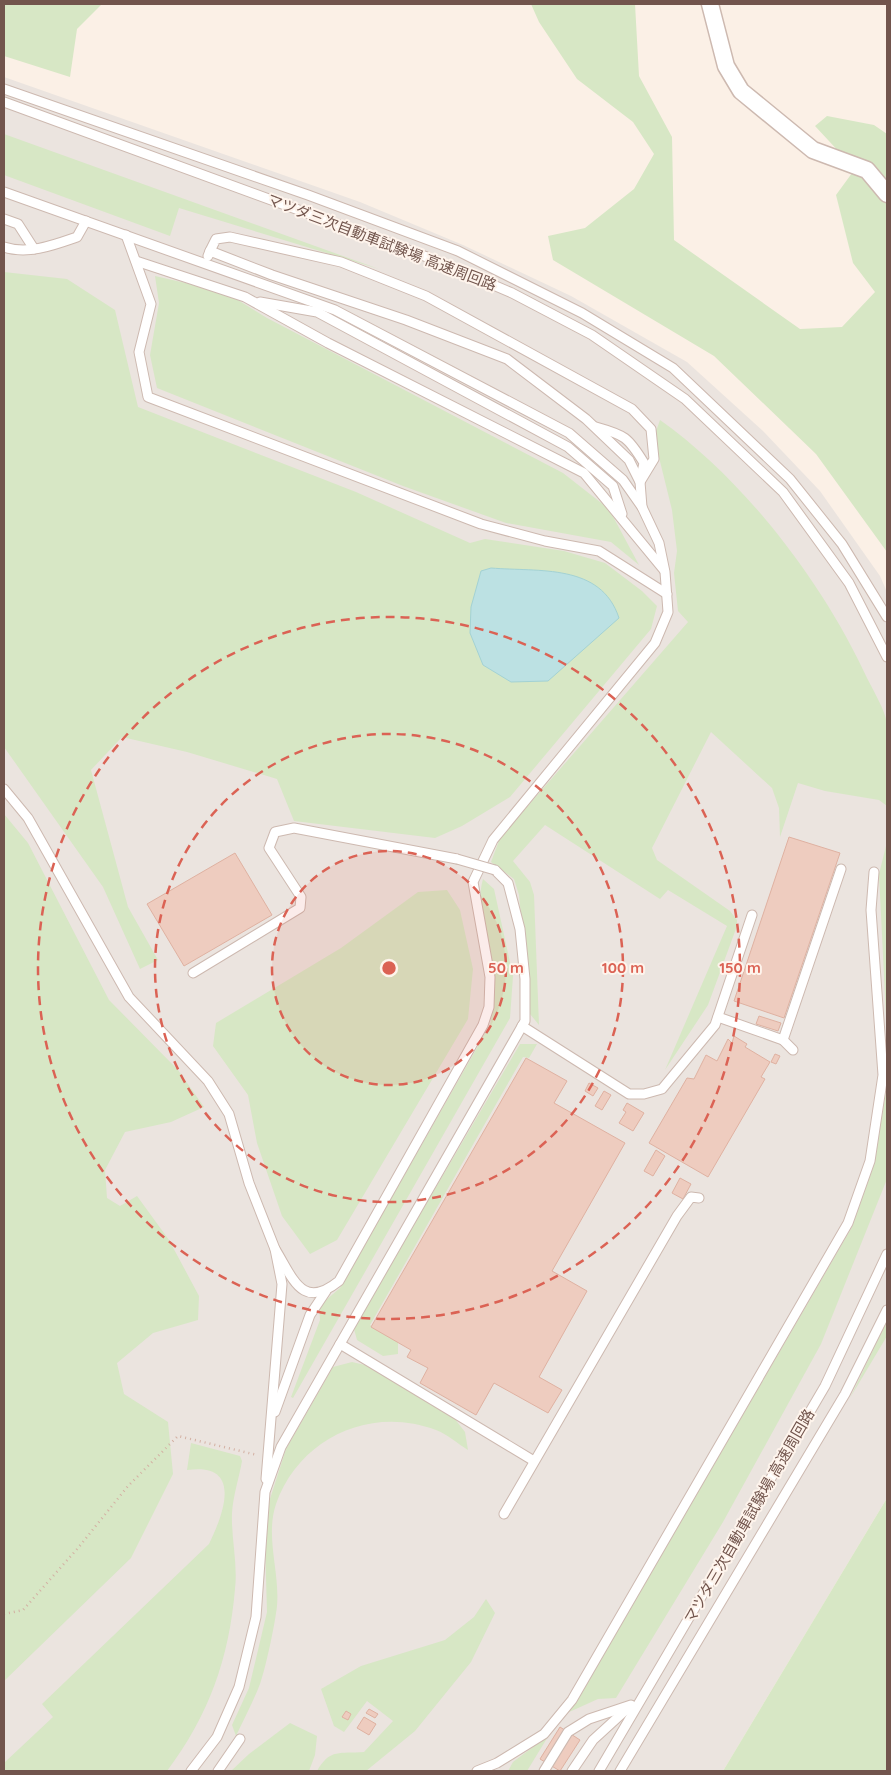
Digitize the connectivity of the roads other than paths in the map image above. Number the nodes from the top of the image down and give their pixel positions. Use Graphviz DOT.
graph roads {
  1 [pos="710,4"];
  2 [pos="4,89"];
  3 [pos="4,102"];
  4 [pos="4,192"];
  5 [pos="887,194"];
  6 [pos="4,219"];
  7 [pos="86,221"];
  8 [pos="126,235"];
  9 [pos="4,247"];
  10 [pos="34,249"];
  11 [pos="210,251"];
  12 [pos="136,261"];
  13 [pos="206,263"];
  14 [pos="252,300"];
  15 [pos="593,426"];
  16 [pos="640,482"];
  17 [pos="642,507"];
  18 [pos="623,519"];
  19 [pos="665,572"];
  20 [pos="667,594"];
  21 [pos="887,617"];
  22 [pos="887,657"];
  23 [pos="4,789"];
  24 [pos="841,869"];
  25 [pos="874,872"];
  26 [pos="752,915"];
  27 [pos="193,974"];
  28 [pos="718,1017"];
  29 [pos="522,1026"];
  30 [pos="784,1040"];
  31 [pos="793,1050"];
  32 [pos="699,1198"];
  33 [pos="275,1249"];
  34 [pos="887,1254"];
  35 [pos="326,1291"];
  36 [pos="887,1310"];
  37 [pos="340,1344"];
  38 [pos="270,1426"];
  39 [pos="534,1461"];
  40 [pos="265,1492"];
  41 [pos="504,1514"];
  42 [pos="648,1690"];
  43 [pos="631,1705"];
  44 [pos="240,1738"];
  45 [pos="192,1771"];
  46 [pos="218,1771"];
  47 [pos="477,1771"];
  48 [pos="544,1771"];
  49 [pos="572,1771"];
  50 [pos="599,1771"];
  51 [pos="620,1771"];
  1 -- 5 [label="street"];
  2 -- 21 [label="lane"];
  3 -- 22 [label="lane, マツダ三次自動車試験場 高速周回路"];
  4 -- 7 [label="lane"];
  6 -- 10 [label="lane"];
  7 -- 8 [label="lane"];
  7 -- 10 [label="lane"];
  8 -- 12 [label="lane"];
  8 -- 13 [label="lane"];
  9 -- 10 [label="lane"];
  11 -- 13 [label="lane"];
  11 -- 15 [label="lane"];
  11 -- 16 [label="lane"];
  12 -- 14 [label="lane"];
  12 -- 20 [label="lane"];
  13 -- 17 [label="lane"];
  14 -- 18 [label="lane"];
  14 -- 18 [label="lane"];
  15 -- 16 [label="lane"];
  15 -- 16 [label="lane"];
  16 -- 17 [label="lane"];
  17 -- 19 [label="lane"];
  18 -- 19 [label="lane"];
  19 -- 20 [label="lane"];
  20 -- 35 [label="lane"];
  23 -- 33 [label="lane"];
  24 -- 30 [label="lane"];
  25 -- 47 [label="lane"];
  26 -- 28 [label="lane"];
  27 -- 29 [label="lane, bridge"];
  28 -- 29 [label="lane"];
  28 -- 30 [label="lane"];
  29 -- 37 [label="lane"];
  30 -- 31 [label="lane"];
  32 -- 39 [label="lane"];
  33 -- 35 [label="lane"];
  33 -- 38 [label="lane"];
  34 -- 42 [label="lane, マツダ三次自動車試験場 高速周回路"];
  35 -- 38 [label="lane"];
  36 -- 51 [label="lane"];
  37 -- 39 [label="lane"];
  37 -- 40 [label="lane"];
  38 -- 40 [label="lane"];
  39 -- 41 [label="lane"];
  40 -- 45 [label="lane"];
  42 -- 43 [label="lane"];
  42 -- 50 [label="lane, マツダ三次自動車試験場 高速周回路"];
  43 -- 48 [label="lane"];
  43 -- 49 [label="lane"];
  44 -- 46 [label="lane"];
}
